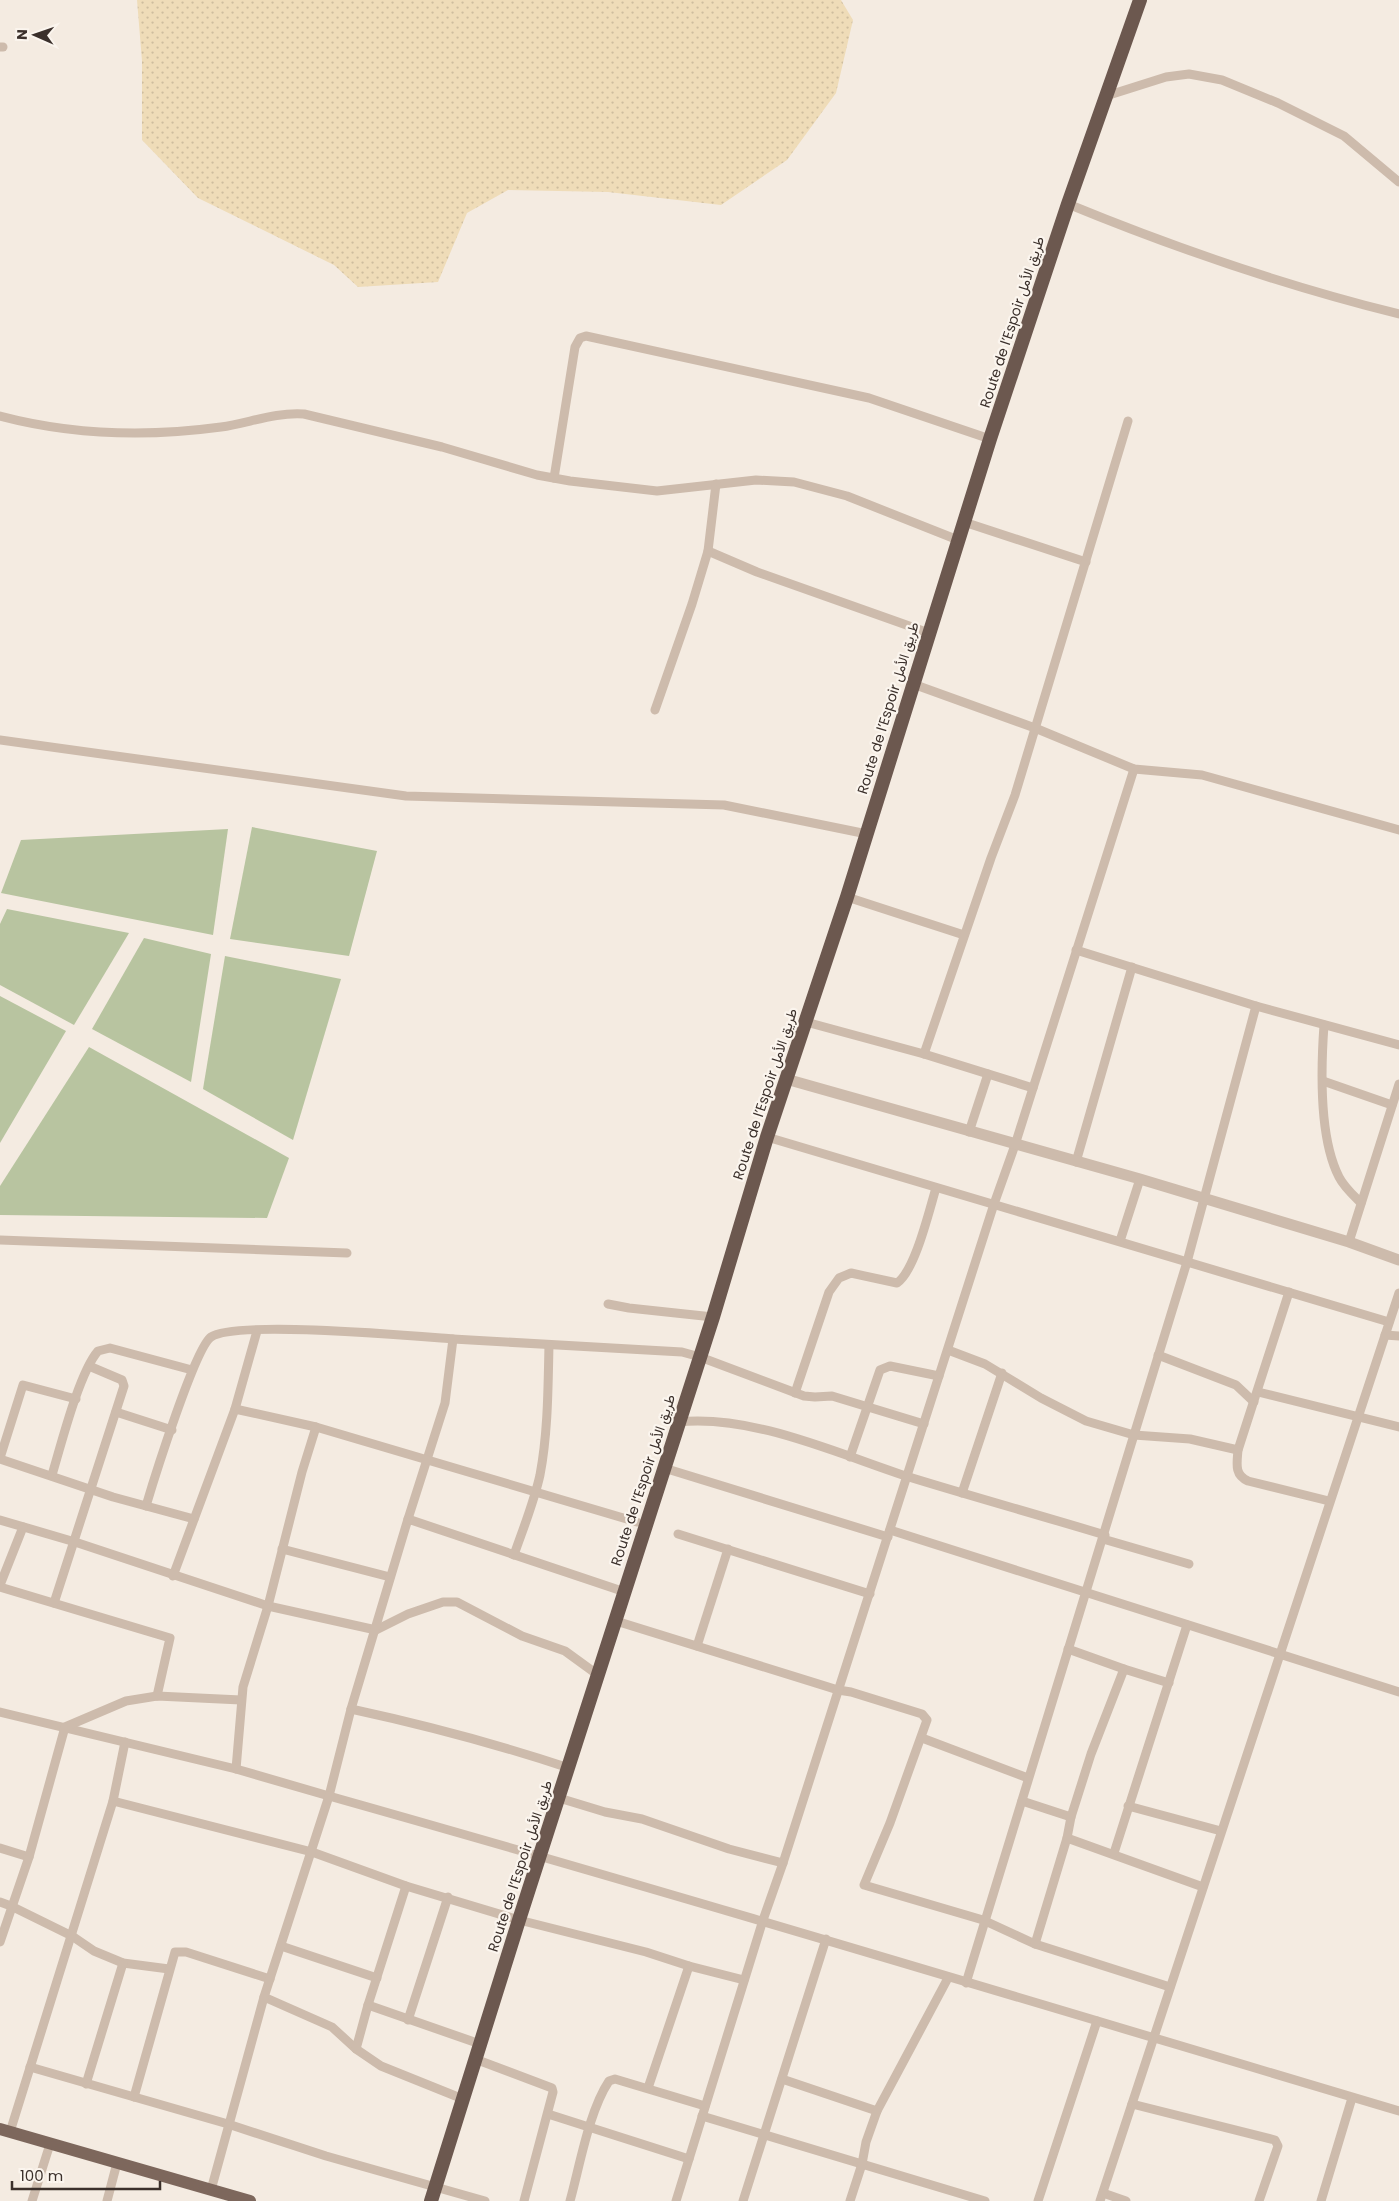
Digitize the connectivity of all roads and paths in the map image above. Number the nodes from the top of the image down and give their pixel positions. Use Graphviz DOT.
graph roads {
  1 [pos="1140,0"];
  2 [pos="1106,96"];
  3 [pos="1399,182"];
  4 [pos="1068,204"];
  5 [pos="1399,314"];
  6 [pos="0,416"];
  7 [pos="1128,421"];
  8 [pos="990,439"];
  9 [pos="554,478"];
  10 [pos="716,484"];
  11 [pos="964,522"];
  12 [pos="958,540"];
  13 [pos="708,551"];
  14 [pos="1086,562"];
  15 [pos="928,633"];
  16 [pos="913,684"];
  17 [pos="655,710"];
  18 [pos="1035,728"];
  19 [pos="0,740"];
  20 [pos="1134,769"];
  21 [pos="1399,830"];
  22 [pos="867,834"];
  23 [pos="847,897"];
  24 [pos="964,935"];
  25 [pos="1076,950"];
  26 [pos="1132,967"];
  27 [pos="1256,1006"];
  28 [pos="806,1022"];
  29 [pos="1324,1025"];
  30 [pos="1399,1045"];
  31 [pos="924,1054"];
  32 [pos="988,1074"];
  33 [pos="786,1079"];
  34 [pos="1323,1081"];
  35 [pos="1399,1084"];
  36 [pos="1033,1088"];
  37 [pos="1392,1105"];
  38 [pos="969,1132"];
  39 [pos="767,1137"];
  40 [pos="1015,1145"];
  41 [pos="1076,1162"];
  42 [pos="1140,1179"];
  43 [pos="936,1188"];
  44 [pos="1205,1199"];
  45 [pos="1361,1203"];
  46 [pos="994,1204"];
  47 [pos="0,1240"];
  48 [pos="1120,1241"];
  49 [pos="1348,1242"];
  50 [pos="347,1253"];
  51 [pos="1399,1260"];
  52 [pos="1187,1262"];
  53 [pos="1289,1292"];
  54 [pos="1399,1293"];
  55 [pos="608,1304"];
  56 [pos="713,1317"];
  57 [pos="1389,1322"];
  58 [pos="257,1331"];
  59 [pos="1385,1335"];
  60 [pos="1399,1336"];
  61 [pos="453,1339"];
  62 [pos="549,1345"];
  63 [pos="948,1350"];
  64 [pos="1158,1355"];
  65 [pos="700,1357"];
  66 [pos="89,1366"];
  67 [pos="192,1370"];
  68 [pos="1002,1373"];
  69 [pos="939,1376"];
  70 [pos="795,1392"];
  71 [pos="1258,1392"];
  72 [pos="76,1399"];
  73 [pos="1254,1402"];
  74 [pos="867,1405"];
  75 [pos="235,1409"];
  76 [pos="116,1412"];
  77 [pos="1357,1417"];
  78 [pos="678,1422"];
  79 [pos="924,1424"];
  80 [pos="316,1427"];
  81 [pos="1399,1427"];
  82 [pos="172,1430"];
  83 [pos="1134,1435"];
  84 [pos="1238,1450"];
  85 [pos="850,1457"];
  86 [pos="0,1458"];
  87 [pos="428,1460"];
  88 [pos="664,1468"];
  89 [pos="52,1476"];
  90 [pos="907,1476"];
  91 [pos="89,1489"];
  92 [pos="536,1491"];
  93 [pos="962,1492"];
  94 [pos="1329,1501"];
  95 [pos="146,1506"];
  96 [pos="194,1519"];
  97 [pos="408,1519"];
  98 [pos="0,1520"];
  99 [pos="637,1522"];
  100 [pos="23,1526"];
  101 [pos="678,1534"];
  102 [pos="889,1534"];
  103 [pos="1104,1537"];
  104 [pos="75,1542"];
  105 [pos="728,1548"];
  106 [pos="282,1549"];
  107 [pos="514,1555"];
  108 [pos="1189,1564"];
  109 [pos="173,1576"];
  110 [pos="390,1577"];
  111 [pos="0,1586"];
  112 [pos="625,1592"];
  113 [pos="1086,1592"];
  114 [pos="870,1594"];
  115 [pos="54,1603"];
  116 [pos="268,1606"];
  117 [pos="616,1621"];
  118 [pos="1187,1625"];
  119 [pos="376,1630"];
  120 [pos="697,1646"];
  121 [pos="1068,1649"];
  122 [pos="1281,1654"];
  123 [pos="1124,1668"];
  124 [pos="598,1675"];
  125 [pos="1169,1683"];
  126 [pos="838,1690"];
  127 [pos="1399,1692"];
  128 [pos="157,1696"];
  129 [pos="241,1700"];
  130 [pos="351,1709"];
  131 [pos="0,1712"];
  132 [pos="65,1728"];
  133 [pos="922,1738"];
  134 [pos="124,1742"];
  135 [pos="569,1768"];
  136 [pos="236,1769"];
  137 [pos="1028,1778"];
  138 [pos="329,1796"];
  139 [pos="559,1798"];
  140 [pos="113,1801"];
  141 [pos="1022,1801"];
  142 [pos="1128,1806"];
  143 [pos="1071,1817"];
  144 [pos="1222,1831"];
  145 [pos="1067,1838"];
  146 [pos="0,1848"];
  147 [pos="312,1852"];
  148 [pos="1114,1853"];
  149 [pos="540,1856"];
  150 [pos="29,1857"];
  151 [pos="783,1863"];
  152 [pos="406,1886"];
  153 [pos="1203,1887"];
  154 [pos="448,1897"];
  155 [pos="0,1902"];
  156 [pos="11,1906"];
  157 [pos="519,1920"];
  158 [pos="763,1920"];
  159 [pos="983,1920"];
  160 [pos="72,1936"];
  161 [pos="826,1939"];
  162 [pos="0,1942"];
  163 [pos="1035,1944"];
  164 [pos="281,1946"];
  165 [pos="123,1963"];
  166 [pos="688,1966"];
  167 [pos="169,1969"];
  168 [pos="376,1978"];
  169 [pos="948,1978"];
  170 [pos="270,1979"];
  171 [pos="744,1980"];
  172 [pos="966,1983"];
  173 [pos="1170,1987"];
  174 [pos="264,1997"];
  175 [pos="368,2005"];
  176 [pos="408,2020"];
  177 [pos="1097,2021"];
  178 [pos="1153,2038"];
  179 [pos="480,2044"];
  180 [pos="356,2049"];
  181 [pos="475,2059"];
  182 [pos="30,2067"];
  183 [pos="782,2079"];
  184 [pos="86,2084"];
  185 [pos="648,2088"];
  186 [pos="134,2097"];
  187 [pos="1352,2098"];
  188 [pos="463,2099"];
  189 [pos="1132,2104"];
  190 [pos="705,2106"];
  191 [pos="877,2111"];
  192 [pos="1399,2111"];
  193 [pos="548,2114"];
  194 [pos="702,2116"];
  195 [pos="228,2124"];
  196 [pos="590,2127"];
  197 [pos="5,2130"];
  198 [pos="764,2134"];
  199 [pos="50,2144"];
  200 [pos="689,2159"];
  201 [pos="117,2163"];
  202 [pos="862,2164"];
  203 [pos="211,2190"];
  204 [pos="433,2194"];
  205 [pos="1102,2197"];
  206 [pos="32,2201"];
  207 [pos="107,2201"];
  208 [pos="250,2201"];
  209 [pos="485,2201"];
  210 [pos="524,2201"];
  211 [pos="570,2201"];
  212 [pos="676,2201"];
  213 [pos="743,2201"];
  214 [pos="850,2201"];
  215 [pos="985,2201"];
  216 [pos="1038,2201"];
  217 [pos="1126,2201"];
  218 [pos="1259,2201"];
  219 [pos="1320,2201"];
  1 -- 2 [label="highway, Route de l’Espoir طريق الأمل"];
  2 -- 3 [label="street"];
  2 -- 4 [label="highway, Route de l’Espoir طريق الأمل"];
  4 -- 5 [label="street"];
  4 -- 8 [label="highway, Route de l’Espoir طريق الأمل"];
  6 -- 9 [label="street"];
  7 -- 14 [label="street"];
  8 -- 9 [label="street"];
  8 -- 11 [label="highway, Route de l’Espoir طريق الأمل"];
  9 -- 10 [label="street"];
  10 -- 12 [label="street"];
  10 -- 13 [label="street"];
  11 -- 12 [label="highway, Route de l’Espoir طريق الأمل"];
  11 -- 14 [label="street"];
  12 -- 15 [label="highway, Route de l’Espoir طريق الأمل"];
  13 -- 15 [label="street"];
  13 -- 17 [label="street"];
  14 -- 18 [label="street"];
  15 -- 16 [label="highway, Route de l’Espoir طريق الأمل"];
  16 -- 18 [label="street"];
  16 -- 22 [label="highway, Route de l’Espoir طريق الأمل"];
  18 -- 20 [label="street"];
  18 -- 24 [label="street"];
  19 -- 22 [label="street"];
  20 -- 21 [label="street"];
  20 -- 25 [label="street"];
  22 -- 23 [label="highway, Route de l’Espoir طريق الأمل"];
  23 -- 24 [label="street"];
  23 -- 28 [label="highway, Route de l’Espoir طريق الأمل"];
  24 -- 31 [label="street"];
  25 -- 26 [label="street"];
  25 -- 36 [label="street"];
  26 -- 27 [label="street"];
  26 -- 41 [label="street"];
  27 -- 29 [label="street"];
  27 -- 44 [label="street"];
  28 -- 31 [label="street"];
  28 -- 33 [label="highway, Route de l’Espoir طريق الأمل"];
  29 -- 30 [label="street"];
  29 -- 34 [label="street"];
  31 -- 32 [label="street"];
  32 -- 36 [label="street"];
  32 -- 38 [label="street"];
  33 -- 38 [label="street"];
  33 -- 39 [label="highway, Route de l’Espoir طريق الأمل"];
  34 -- 37 [label="street"];
  34 -- 45 [label="street"];
  35 -- 37 [label="street"];
  36 -- 40 [label="street"];
  37 -- 45 [label="street"];
  38 -- 40 [label="street"];
  39 -- 43 [label="street"];
  39 -- 56 [label="highway, Route de l’Espoir طريق الأمل"];
  40 -- 41 [label="street"];
  40 -- 46 [label="street"];
  41 -- 42 [label="street"];
  42 -- 44 [label="street"];
  42 -- 48 [label="street"];
  43 -- 46 [label="street"];
  43 -- 70 [label="street"];
  44 -- 49 [label="street"];
  44 -- 52 [label="street"];
  45 -- 49 [label="street"];
  46 -- 48 [label="street"];
  46 -- 63 [label="street"];
  47 -- 50 [label="street"];
  48 -- 52 [label="street"];
  49 -- 51 [label="street"];
  52 -- 53 [label="street"];
  52 -- 64 [label="street"];
  53 -- 57 [label="street"];
  53 -- 71 [label="street"];
  54 -- 57 [label="street"];
  55 -- 56 [label="street"];
  56 -- 65 [label="highway, Route de l’Espoir طريق الأمل"];
  57 -- 59 [label="street"];
  58 -- 61 [label="street"];
  58 -- 67 [label="street"];
  58 -- 75 [label="street"];
  59 -- 60 [label="street"];
  59 -- 77 [label="street"];
  61 -- 62 [label="street"];
  61 -- 87 [label="street"];
  62 -- 65 [label="street"];
  62 -- 92 [label="street"];
  63 -- 68 [label="street"];
  63 -- 69 [label="street"];
  64 -- 73 [label="street"];
  64 -- 83 [label="street"];
  65 -- 70 [label="street"];
  65 -- 78 [label="highway, Route de l’Espoir طريق الأمل"];
  66 -- 67 [label="street"];
  66 -- 72 [label="street"];
  66 -- 76 [label="street"];
  67 -- 82 [label="street"];
  68 -- 83 [label="street"];
  68 -- 93 [label="street"];
  69 -- 74 [label="street"];
  69 -- 79 [label="street"];
  70 -- 74 [label="street"];
  71 -- 73 [label="street"];
  71 -- 77 [label="street"];
  72 -- 86 [label="street"];
  72 -- 89 [label="street"];
  73 -- 84 [label="street"];
  74 -- 79 [label="street"];
  74 -- 85 [label="street"];
  75 -- 80 [label="street"];
  75 -- 96 [label="street"];
  76 -- 82 [label="street"];
  76 -- 91 [label="street"];
  77 -- 81 [label="street"];
  77 -- 94 [label="street"];
  78 -- 85 [label="street"];
  78 -- 88 [label="highway, Route de l’Espoir طريق الأمل"];
  79 -- 90 [label="street"];
  80 -- 87 [label="street"];
  80 -- 106 [label="street"];
  82 -- 95 [label="street"];
  83 -- 84 [label="street"];
  83 -- 103 [label="street"];
  84 -- 94 [label="street"];
  85 -- 90 [label="street"];
  86 -- 89 [label="street"];
  87 -- 92 [label="street"];
  87 -- 97 [label="street"];
  88 -- 102 [label="street"];
  88 -- 112 [label="highway, Route de l’Espoir طريق الأمل"];
  89 -- 91 [label="street"];
  90 -- 93 [label="street"];
  90 -- 102 [label="street"];
  91 -- 95 [label="street"];
  91 -- 104 [label="street"];
  92 -- 99 [label="street"];
  92 -- 107 [label="street"];
  93 -- 103 [label="street"];
  94 -- 122 [label="street"];
  95 -- 96 [label="street"];
  96 -- 109 [label="street"];
  97 -- 107 [label="street"];
  97 -- 110 [label="street"];
  98 -- 100 [label="street"];
  100 -- 104 [label="street"];
  100 -- 111 [label="street"];
  101 -- 105 [label="street"];
  102 -- 113 [label="street"];
  102 -- 114 [label="street"];
  103 -- 108 [label="street"];
  103 -- 113 [label="street"];
  104 -- 109 [label="street"];
  104 -- 115 [label="street"];
  105 -- 114 [label="street"];
  105 -- 120 [label="street"];
  106 -- 110 [label="street"];
  106 -- 116 [label="street"];
  107 -- 112 [label="street"];
  109 -- 116 [label="street"];
  110 -- 119 [label="street"];
  111 -- 115 [label="street"];
  112 -- 117 [label="highway, Route de l’Espoir طريق الأمل"];
  113 -- 118 [label="street"];
  113 -- 121 [label="street"];
  114 -- 126 [label="street"];
  115 -- 128 [label="street"];
  116 -- 119 [label="street"];
  116 -- 129 [label="street"];
  117 -- 120 [label="street"];
  117 -- 124 [label="highway, Route de l’Espoir طريق الأمل"];
  118 -- 122 [label="street"];
  118 -- 125 [label="street"];
  119 -- 124 [label="street"];
  119 -- 130 [label="street"];
  120 -- 126 [label="street"];
  121 -- 123 [label="street"];
  121 -- 137 [label="street"];
  122 -- 127 [label="street"];
  122 -- 144 [label="street"];
  123 -- 125 [label="street"];
  123 -- 143 [label="street"];
  124 -- 135 [label="highway, Route de l’Espoir طريق الأمل"];
  125 -- 142 [label="street"];
  126 -- 133 [label="street"];
  126 -- 151 [label="street"];
  128 -- 129 [label="street"];
  128 -- 132 [label="street"];
  129 -- 136 [label="street"];
  130 -- 135 [label="street"];
  130 -- 138 [label="street"];
  131 -- 132 [label="street"];
  132 -- 134 [label="street"];
  132 -- 150 [label="street"];
  133 -- 137 [label="street"];
  133 -- 159 [label="street"];
  134 -- 136 [label="street"];
  134 -- 140 [label="street"];
  135 -- 139 [label="highway, Route de l’Espoir طريق الأمل"];
  136 -- 138 [label="street"];
  137 -- 141 [label="street"];
  138 -- 147 [label="street"];
  138 -- 149 [label="street"];
  139 -- 149 [label="highway, Route de l’Espoir طريق الأمل"];
  139 -- 151 [label="street"];
  140 -- 147 [label="street"];
  140 -- 160 [label="street"];
  141 -- 143 [label="street"];
  141 -- 159 [label="street"];
  142 -- 144 [label="street"];
  142 -- 148 [label="street"];
  143 -- 145 [label="street"];
  144 -- 153 [label="street"];
  145 -- 148 [label="street"];
  145 -- 163 [label="street"];
  146 -- 150 [label="street"];
  147 -- 152 [label="street"];
  147 -- 164 [label="street"];
  148 -- 153 [label="street"];
  149 -- 157 [label="highway, Route de l’Espoir طريق الأمل"];
  149 -- 158 [label="street"];
  150 -- 156 [label="street"];
  151 -- 158 [label="street"];
  152 -- 154 [label="street"];
  152 -- 168 [label="street"];
  153 -- 173 [label="street"];
  154 -- 157 [label="street"];
  154 -- 176 [label="street"];
  155 -- 156 [label="street"];
  156 -- 160 [label="street"];
  156 -- 162 [label="street"];
  157 -- 166 [label="street"];
  157 -- 179 [label="highway, Route de l’Espoir طريق الأمل"];
  158 -- 161 [label="street"];
  158 -- 171 [label="street"];
  159 -- 163 [label="street"];
  159 -- 172 [label="street"];
  160 -- 165 [label="street"];
  160 -- 182 [label="street"];
  161 -- 169 [label="street"];
  161 -- 183 [label="street"];
  163 -- 173 [label="street"];
  164 -- 168 [label="street"];
  164 -- 170 [label="street"];
  165 -- 167 [label="street"];
  165 -- 184 [label="street"];
  166 -- 171 [label="street"];
  166 -- 185 [label="street"];
  167 -- 170 [label="street"];
  167 -- 186 [label="street"];
  168 -- 175 [label="street"];
  169 -- 172 [label="street"];
  169 -- 191 [label="street"];
  170 -- 174 [label="street"];
  171 -- 190 [label="street"];
  172 -- 177 [label="street"];
  173 -- 178 [label="street"];
  174 -- 180 [label="street"];
  174 -- 195 [label="street"];
  175 -- 176 [label="street"];
  175 -- 180 [label="street"];
  176 -- 179 [label="street"];
  177 -- 178 [label="street"];
  177 -- 216 [label="street"];
  178 -- 187 [label="street"];
  178 -- 189 [label="street"];
  179 -- 181 [label="highway, Route de l’Espoir طريق الأمل"];
  180 -- 188 [label="street"];
  181 -- 188 [label="highway, Route de l’Espoir طريق الأمل"];
  181 -- 193 [label="street"];
  182 -- 184 [label="street"];
  182 -- 197 [label="street"];
  183 -- 191 [label="street"];
  183 -- 198 [label="street"];
  184 -- 186 [label="street"];
  185 -- 190 [label="street"];
  185 -- 196 [label="street"];
  186 -- 195 [label="street"];
  187 -- 192 [label="street"];
  187 -- 219 [label="street"];
  188 -- 204 [label="highway, Route de l’Espoir طريق الأمل"];
  189 -- 205 [label="street"];
  189 -- 218 [label="street"];
  190 -- 194 [label="street"];
  191 -- 202 [label="street"];
  193 -- 196 [label="street"];
  193 -- 210 [label="street"];
  194 -- 198 [label="street"];
  194 -- 200 [label="street"];
  195 -- 203 [label="street"];
  195 -- 204 [label="street"];
  196 -- 200 [label="street"];
  196 -- 211 [label="street"];
  197 -- 199 [label="main road"];
  198 -- 202 [label="street"];
  198 -- 213 [label="street"];
  199 -- 201 [label="main road"];
  199 -- 206 [label="street"];
  200 -- 212 [label="street"];
  201 -- 203 [label="main road"];
  201 -- 207 [label="street"];
  202 -- 214 [label="street"];
  202 -- 215 [label="street"];
  203 -- 208 [label="main road"];
  204 -- 209 [label="street"];
  205 -- 217 [label="street"];
}
